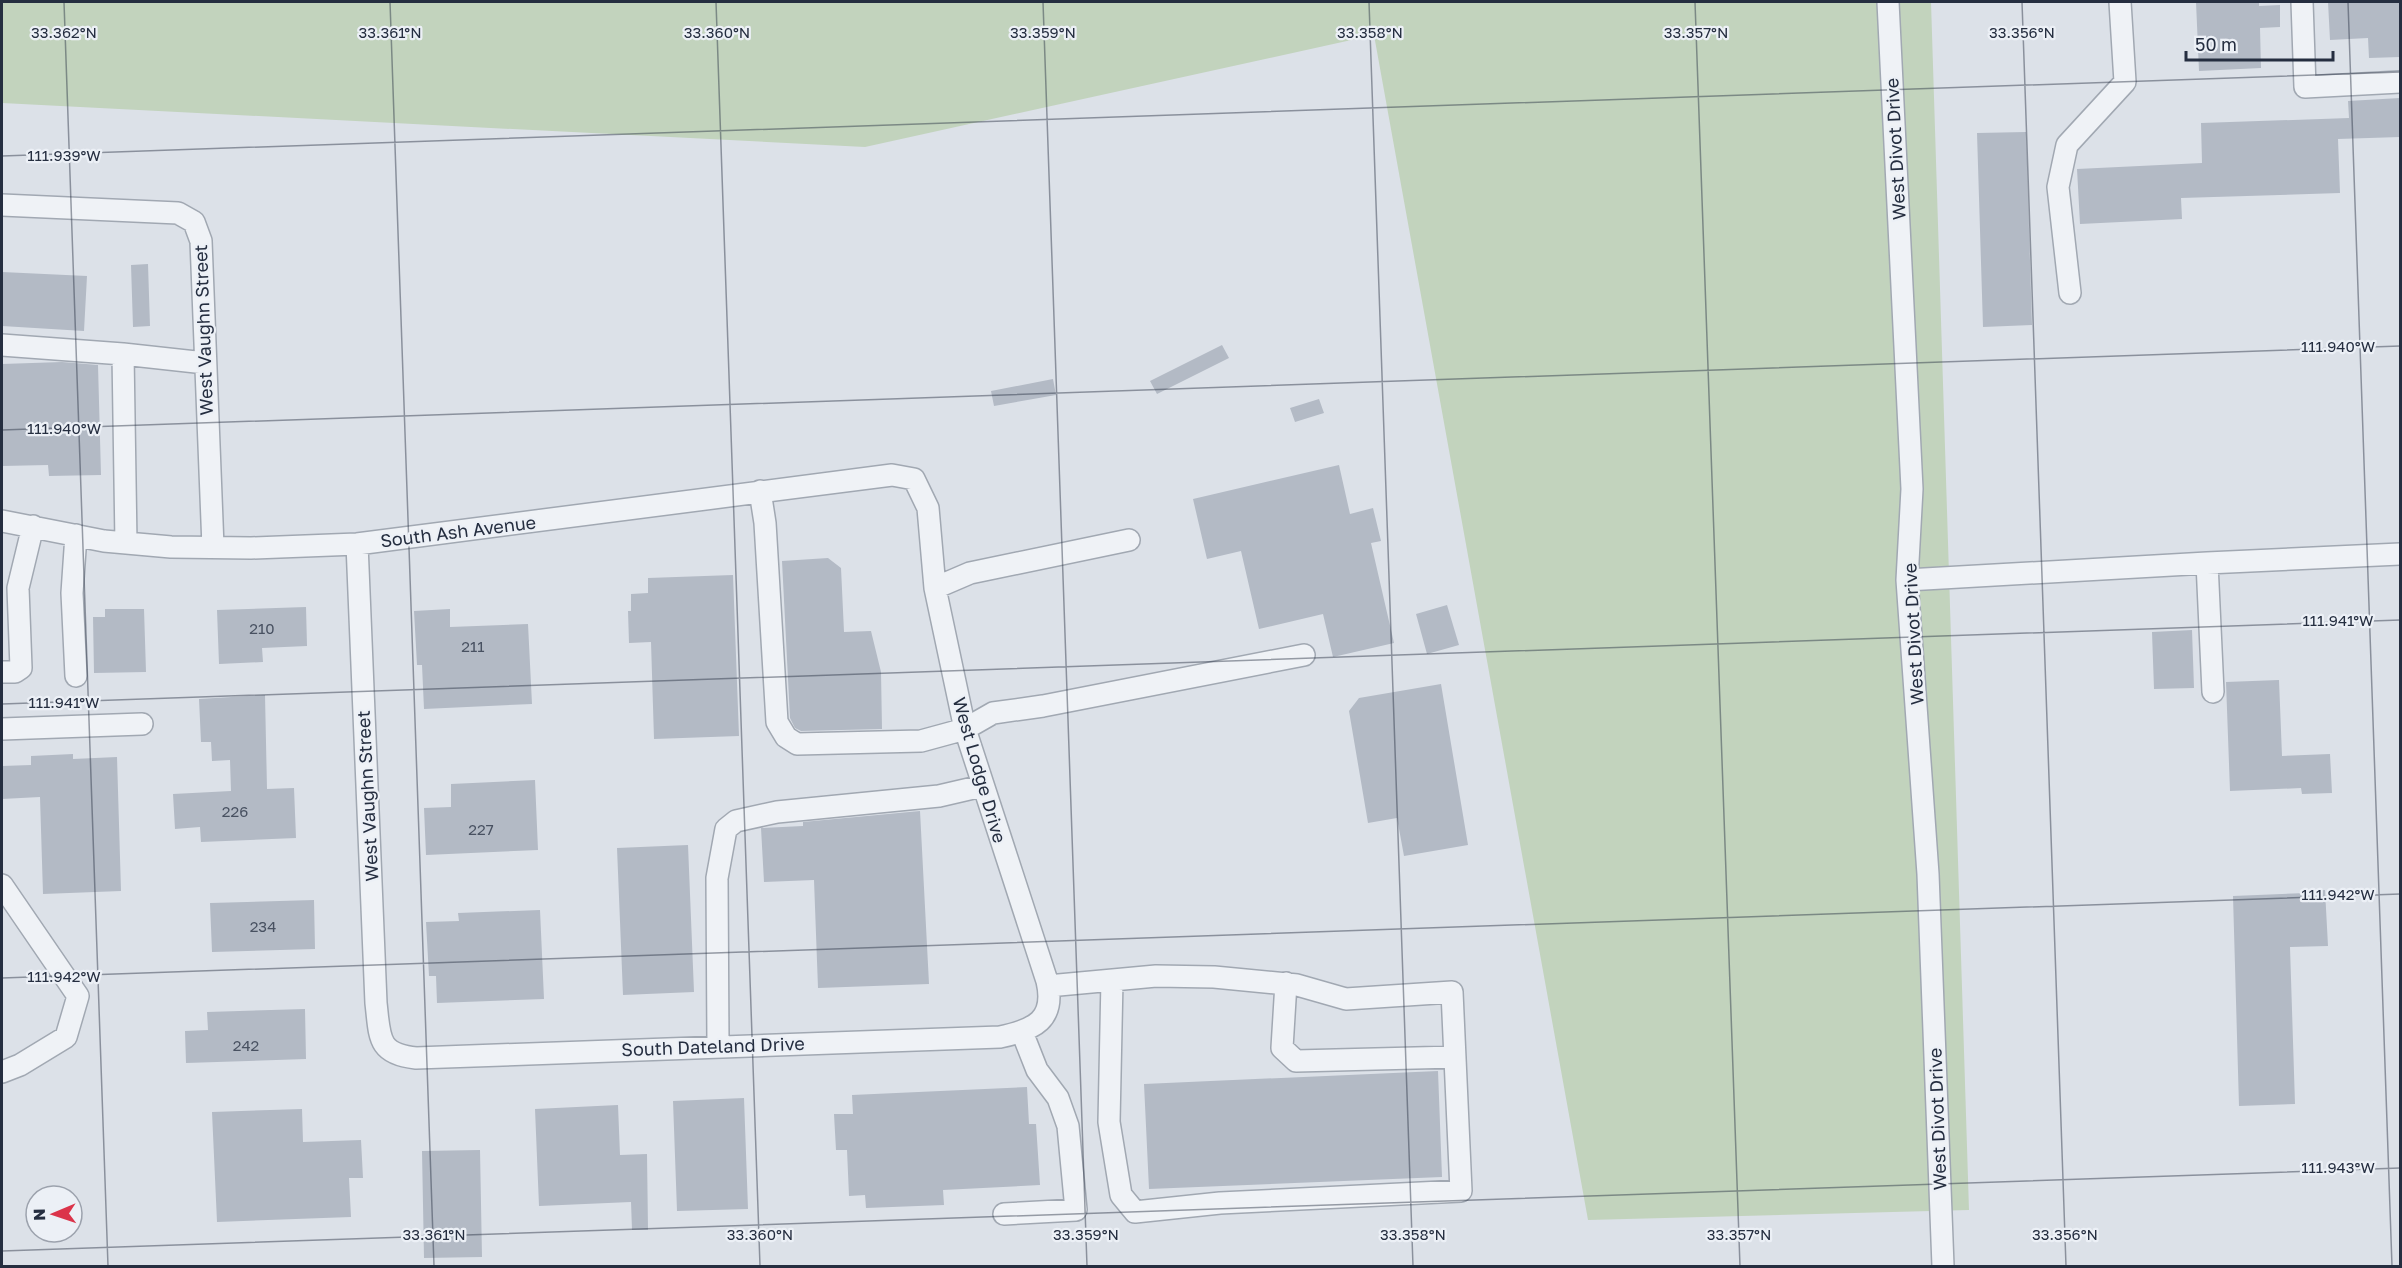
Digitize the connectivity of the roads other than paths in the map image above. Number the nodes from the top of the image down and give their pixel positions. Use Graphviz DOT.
graph roads {
  1 [pos="1888,2"];
  2 [pos="2120,2"];
  3 [pos="2302,2"];
  4 [pos="2400,82"];
  5 [pos="2,205"];
  6 [pos="2070,293"];
  7 [pos="2,345"];
  8 [pos="123,354"];
  9 [pos="205,363"];
  10 [pos="914,479"];
  11 [pos="760,491"];
  12 [pos="2,521"];
  13 [pos="33,526"];
  14 [pos="76,535"];
  15 [pos="1129,540"];
  16 [pos="126,543"];
  17 [pos="357,544"];
  18 [pos="213,547"];
  19 [pos="2400,554"];
  20 [pos="2207,562"];
  21 [pos="1907,580"];
  22 [pos="935,588"];
  23 [pos="1304,655"];
  24 [pos="2,672"];
  25 [pos="76,676"];
  26 [pos="2213,692"];
  27 [pos="142,724"];
  28 [pos="2,729"];
  29 [pos="964,729"];
  30 [pos="982,786"];
  31 [pos="2,885"];
  32 [pos="1112,980"];
  33 [pos="1286,983"];
  34 [pos="1048,986"];
  35 [pos="1042,1021"];
  36 [pos="1023,1032"];
  37 [pos="718,1045"];
  38 [pos="385,1047"];
  39 [pos="1455,1057"];
  40 [pos="2,1072"];
  41 [pos="1004,1214"];
  42 [pos="1943,1266"];
  1 -- 21 [label="street, West Divot Drive"];
  2 -- 6 [label="street"];
  3 -- 4 [label="street"];
  5 -- 9 [label="street, West Vaughn Street"];
  7 -- 8 [label="street"];
  8 -- 9 [label="street"];
  8 -- 16 [label="street"];
  9 -- 18 [label="street, West Vaughn Street"];
  10 -- 11 [label="street, South Ash Avenue"];
  10 -- 22 [label="street, West Lodge Drive"];
  11 -- 17 [label="street, South Ash Avenue"];
  11 -- 29 [label="street"];
  12 -- 13 [label="street, South Ash Avenue"];
  13 -- 14 [label="street, South Ash Avenue"];
  13 -- 24 [label="street"];
  14 -- 16 [label="street, South Ash Avenue"];
  14 -- 25 [label="street"];
  15 -- 22 [label="street"];
  16 -- 18 [label="street, South Ash Avenue"];
  17 -- 18 [label="street, South Ash Avenue"];
  17 -- 38 [label="street, West Vaughn Street"];
  19 -- 20 [label="street"];
  20 -- 21 [label="street"];
  20 -- 26 [label="street"];
  21 -- 42 [label="street, West Divot Drive"];
  22 -- 29 [label="street, West Lodge Drive"];
  23 -- 29 [label="street"];
  27 -- 28 [label="street"];
  29 -- 30 [label="street, West Lodge Drive"];
  30 -- 34 [label="street, West Lodge Drive"];
  30 -- 37 [label="street"];
  31 -- 40 [label="street"];
  32 -- 33 [label="street"];
  32 -- 34 [label="street"];
  32 -- 39 [label="street"];
  33 -- 39 [label="street"];
  33 -- 39 [label="street"];
  34 -- 35 [label="street, West Lodge Drive"];
  35 -- 36 [label="street, South Dateland Drive"];
  36 -- 37 [label="street, South Dateland Drive"];
  36 -- 41 [label="street"];
  37 -- 38 [label="street, South Dateland Drive"];
}
